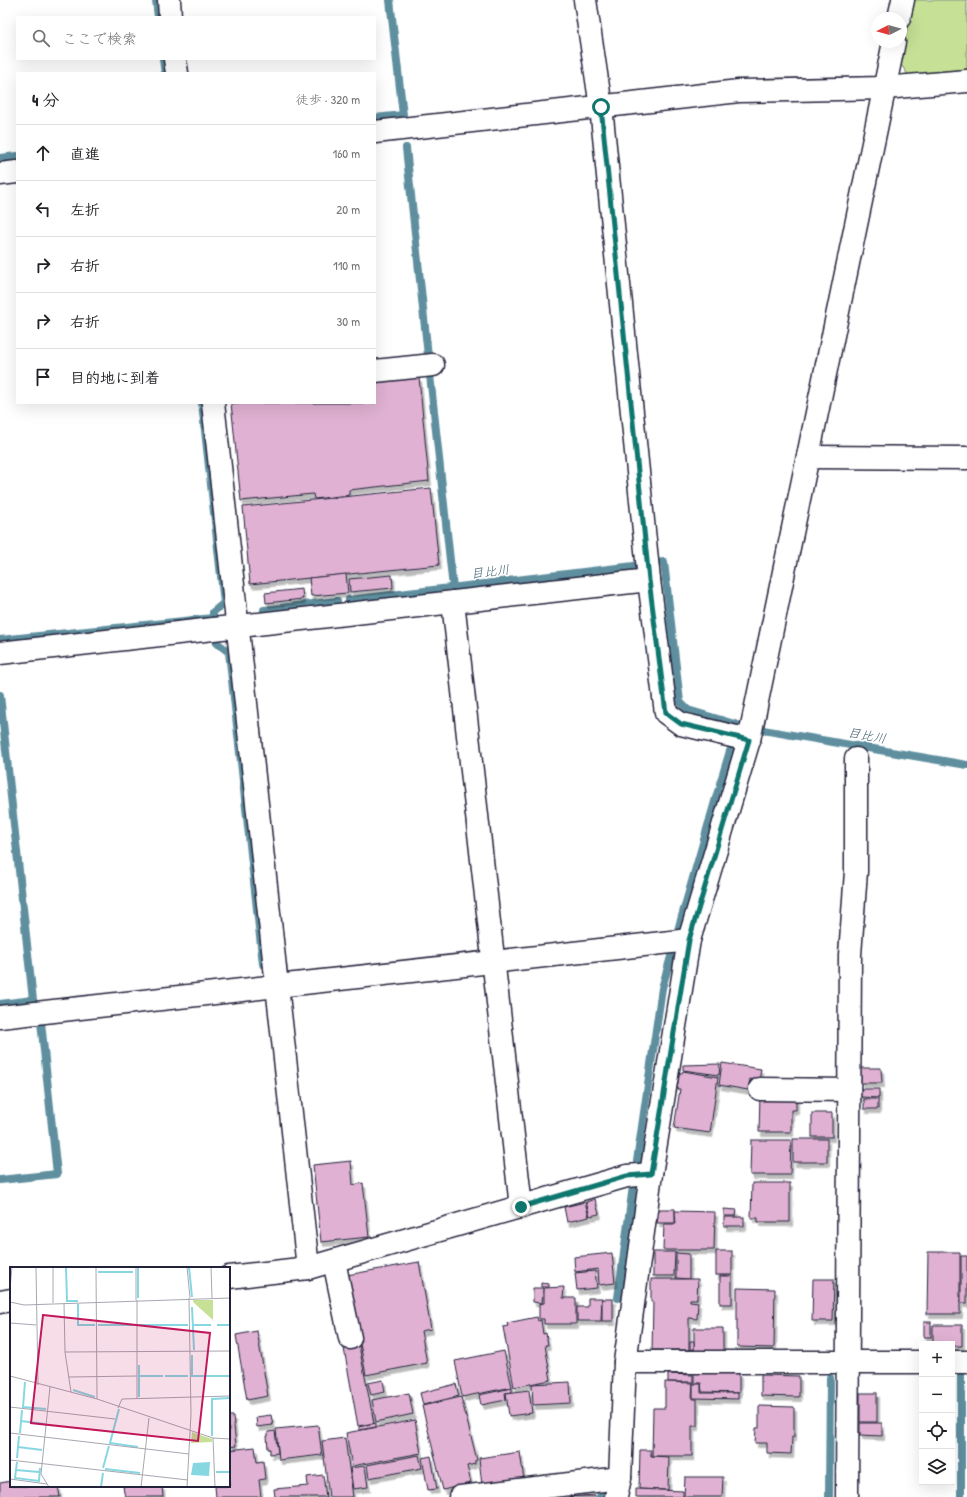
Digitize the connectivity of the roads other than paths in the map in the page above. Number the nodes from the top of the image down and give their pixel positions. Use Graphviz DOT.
graph roads {
  1 [pos="168,0"];
  2 [pos="585,0"];
  3 [pos="903,0"];
  4 [pos="900,12"];
  5 [pos="170,16"];
  6 [pos="893,48"];
  7 [pos="175,60"];
  8 [pos="176,72"];
  9 [pos="967,81"];
  10 [pos="884,88"];
  11 [pos="601,107"];
  12 [pos="376,132"];
  13 [pos="16,172"];
  14 [pos="0,174"];
  15 [pos="433,365"];
  16 [pos="376,371"];
  17 [pos="213,404"];
  18 [pos="808,457"];
  19 [pos="967,458"];
  20 [pos="649,580"];
  21 [pos="453,602"];
  22 [pos="238,626"];
  23 [pos="0,653"];
  24 [pos="749,740"];
  25 [pos="856,759"];
  26 [pos="689,940"];
  27 [pos="494,962"];
  28 [pos="277,986"];
  29 [pos="0,1017"];
  30 [pos="760,1089"];
  31 [pos="849,1090"];
  32 [pos="651,1174"];
  33 [pos="521,1207"];
  34 [pos="334,1260"];
  35 [pos="308,1268"];
  36 [pos="230,1277"];
  37 [pos="10,1300"];
  38 [pos="0,1302"];
  39 [pos="350,1338"];
  40 [pos="625,1362"];
  41 [pos="848,1362"];
  42 [pos="919,1362"];
  43 [pos="955,1362"];
  44 [pos="967,1362"];
  45 [pos="618,1488"];
  46 [pos="460,1497"];
  47 [pos="847,1497"];
  1 -- 5 [label="street"];
  2 -- 11 [label="street"];
  3 -- 4 [label="street"];
  6 -- 10 [label="street"];
  7 -- 8 [label="street"];
  9 -- 10 [label="street"];
  10 -- 11 [label="street"];
  10 -- 18 [label="street"];
  11 -- 12 [label="street"];
  11 -- 20 [label="street"];
  13 -- 14 [label="street"];
  15 -- 16 [label="street"];
  17 -- 22 [label="street"];
  18 -- 19 [label="street"];
  18 -- 24 [label="street"];
  20 -- 21 [label="street"];
  20 -- 24 [label="street"];
  21 -- 22 [label="street"];
  21 -- 27 [label="street"];
  22 -- 23 [label="street"];
  22 -- 28 [label="street"];
  24 -- 26 [label="street"];
  25 -- 31 [label="street"];
  26 -- 27 [label="street"];
  26 -- 32 [label="street"];
  27 -- 28 [label="street"];
  27 -- 33 [label="street"];
  28 -- 29 [label="street"];
  28 -- 35 [label="street"];
  30 -- 31 [label="street"];
  31 -- 41 [label="street"];
  32 -- 33 [label="street"];
  32 -- 40 [label="street"];
  33 -- 34 [label="street"];
  34 -- 35 [label="street"];
  34 -- 39 [label="street"];
  35 -- 36 [label="street"];
  37 -- 38 [label="street"];
  40 -- 41 [label="street"];
  40 -- 45 [label="street"];
  41 -- 42 [label="street"];
  41 -- 47 [label="street"];
  43 -- 44 [label="street"];
  45 -- 46 [label="street"];
}
